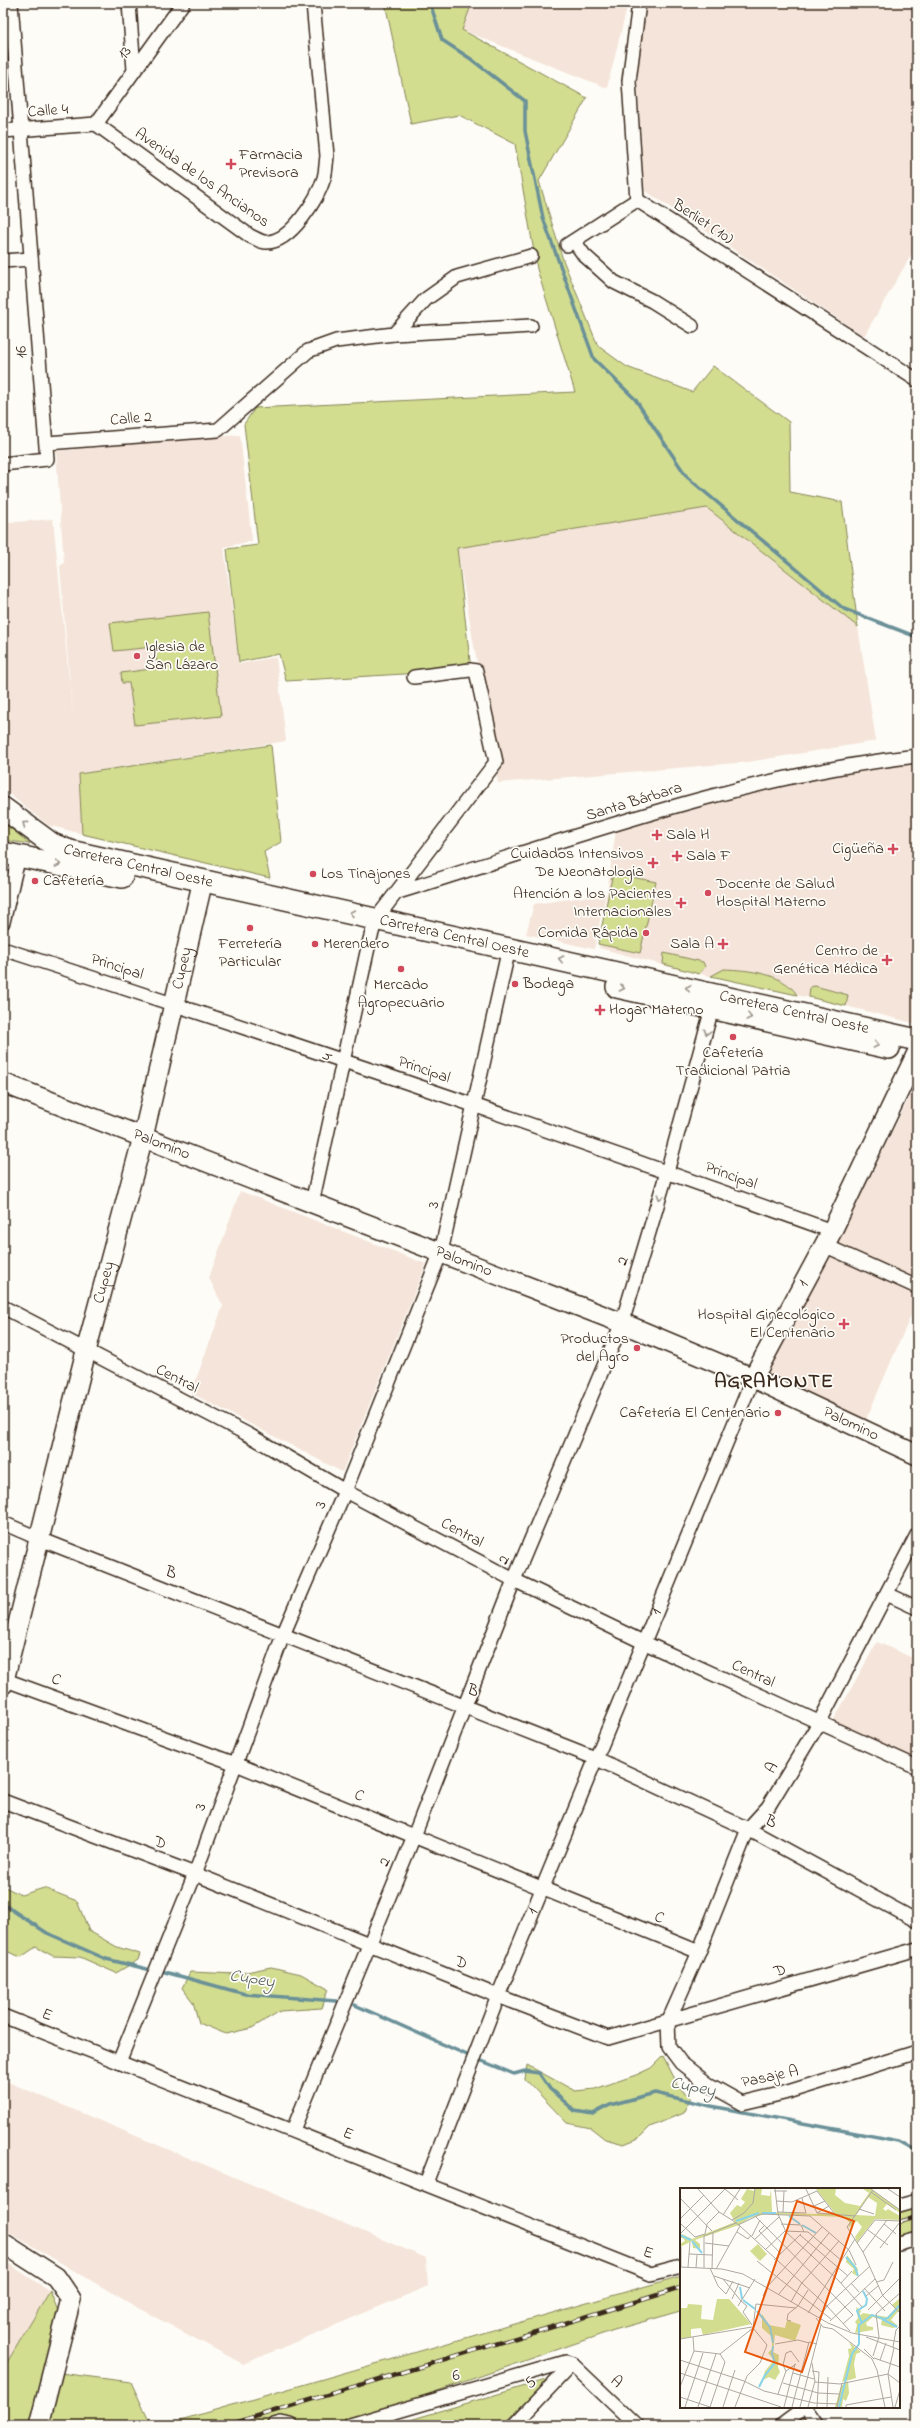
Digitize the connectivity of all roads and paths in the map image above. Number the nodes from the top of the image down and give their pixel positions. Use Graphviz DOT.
graph roads {
  1 [pos="11,3"];
  2 [pos="128,3"];
  3 [pos="183,3"];
  4 [pos="313,3"];
  5 [pos="639,3"];
  6 [pos="134,70"];
  7 [pos="96,124"];
  8 [pos="20,130"];
  9 [pos="3,131"];
  10 [pos="637,200"];
  11 [pos="531,256"];
  12 [pos="31,259"];
  13 [pos="3,261"];
  14 [pos="531,326"];
  15 [pos="692,326"];
  16 [pos="394,334"];
  17 [pos="917,380"];
  18 [pos="47,443"];
  19 [pos="3,464"];
  20 [pos="414,677"];
  21 [pos="917,756"];
  22 [pos="3,808"];
  23 [pos="11,854"];
  24 [pos="201,887"];
  25 [pos="398,892"];
  26 [pos="3,922"];
  27 [pos="374,926"];
  28 [pos="3,949"];
  29 [pos="507,955"];
  30 [pos="714,1001"];
  31 [pos="176,1004"];
  32 [pos="917,1040"];
  33 [pos="917,1053"];
  34 [pos="344,1061"];
  35 [pos="3,1083"];
  36 [pos="473,1104"];
  37 [pos="143,1137"];
  38 [pos="668,1172"];
  39 [pos="312,1203"];
  40 [pos="828,1238"];
  41 [pos="441,1252"];
  42 [pos="917,1286"];
  43 [pos="3,1307"];
  44 [pos="622,1322"];
  45 [pos="86,1350"];
  46 [pos="752,1378"];
  47 [pos="917,1455"];
  48 [pos="345,1491"];
  49 [pos="3,1522"];
  50 [pos="917,1535"];
  51 [pos="40,1539"];
  52 [pos="514,1580"];
  53 [pos="888,1594"];
  54 [pos="917,1608"];
  55 [pos="284,1635"];
  56 [pos="643,1642"];
  57 [pos="3,1681"];
  58 [pos="464,1706"];
  59 [pos="819,1723"];
  60 [pos="594,1758"];
  61 [pos="236,1764"];
  62 [pos="917,1767"];
  63 [pos="3,1801"];
  64 [pos="748,1829"];
  65 [pos="414,1836"];
  66 [pos="194,1874"];
  67 [pos="543,1889"];
  68 [pos="917,1921"];
  69 [pos="370,1944"];
  70 [pos="917,1949"];
  71 [pos="699,1952"];
  72 [pos="498,1996"];
  73 [pos="3,2016"];
  74 [pos="668,2022"];
  75 [pos="917,2052"];
  76 [pos="119,2062"];
  77 [pos="293,2130"];
  78 [pos="426,2183"];
  79 [pos="917,2200"];
  80 [pos="900,2205"];
  81 [pos="917,2239"];
  82 [pos="3,2243"];
  83 [pos="900,2244"];
  84 [pos="680,2266"];
  85 [pos="572,2364"];
  86 [pos="805,2408"];
  87 [pos="39,2425"];
  88 [pos="274,2425"];
  89 [pos="291,2425"];
  90 [pos="350,2425"];
  91 [pos="514,2425"];
  92 [pos="636,2425"];
  93 [pos="782,2425"];
  94 [pos="817,2425"];
  1 -- 8 [label="street, 16"];
  2 -- 6 [label="street"];
  3 -- 6 [label="street, 13"];
  4 -- 7 [label="street, Avenida de los Ancianos"];
  5 -- 10 [label="street"];
  6 -- 7 [label="street, 13"];
  7 -- 8 [label="street, Calle 4"];
  8 -- 9 [label="street, Calle 4"];
  8 -- 12 [label="street, 16"];
  10 -- 15 [label="street"];
  10 -- 17 [label="street, Berliet (10)"];
  11 -- 16 [label="street"];
  12 -- 13 [label="street"];
  12 -- 18 [label="street, 16"];
  14 -- 16 [label="street"];
  16 -- 18 [label="street, Calle 2"];
  18 -- 19 [label="street, 16"];
  20 -- 25 [label="street"];
  21 -- 25 [label="street, Santa Bárbara"];
  24 -- 22 [label="main road, Carretera Central Oeste, one-way"];
  23 -- 24 [label="main road, Carretera Central Oeste, one-way"];
  23 -- 26 [label="street"];
  24 -- 27 [label="main road, Carretera Central Oeste"];
  24 -- 31 [label="street, Cupey"];
  25 -- 27 [label="street"];
  27 -- 29 [label="main road, Carretera Central Oeste"];
  27 -- 34 [label="street, 4"];
  28 -- 31 [label="street, Principal"];
  29 -- 30 [label="main road, Carretera Central Oeste"];
  29 -- 36 [label="street, 3"];
  30 -- 32 [label="main road, Carretera Central Oeste"];
  30 -- 33 [label="main road, Carretera Central Oeste, one-way"];
  30 -- 38 [label="street, 2, one-way"];
  31 -- 34 [label="street, Principal"];
  31 -- 37 [label="street, Cupey"];
  33 -- 40 [label="street, 1"];
  34 -- 36 [label="street, Principal"];
  34 -- 39 [label="street, 4"];
  35 -- 37 [label="street, Palomino"];
  36 -- 38 [label="street, Principal"];
  36 -- 41 [label="street, 3"];
  37 -- 39 [label="street, Palomino"];
  37 -- 45 [label="street, Cupey"];
  38 -- 40 [label="street, Principal"];
  38 -- 44 [label="street, 2, one-way"];
  39 -- 41 [label="street, Palomino"];
  40 -- 42 [label="street, Principal"];
  40 -- 46 [label="street, 1"];
  41 -- 44 [label="street, Palomino"];
  41 -- 48 [label="street, 3"];
  43 -- 45 [label="street, Central"];
  44 -- 46 [label="street, Palomino"];
  44 -- 52 [label="street, 2"];
  45 -- 48 [label="street, Central"];
  45 -- 51 [label="street, Cupey"];
  46 -- 47 [label="street, Palomino"];
  46 -- 56 [label="street, 1"];
  48 -- 52 [label="street, Central"];
  48 -- 55 [label="street, 3"];
  49 -- 51 [label="street, B"];
  50 -- 53 [label="street, A"];
  51 -- 55 [label="street, B"];
  51 -- 57 [label="street, Cupey"];
  52 -- 56 [label="street, Central"];
  52 -- 58 [label="street, 2"];
  53 -- 54 [label="street"];
  53 -- 59 [label="street, A"];
  55 -- 58 [label="street, B"];
  55 -- 61 [label="street, 3"];
  56 -- 59 [label="street, Central"];
  56 -- 60 [label="street, 1"];
  57 -- 61 [label="street, C"];
  58 -- 60 [label="street, B"];
  58 -- 65 [label="street, 2"];
  59 -- 62 [label="street, Central"];
  59 -- 64 [label="street, A"];
  60 -- 64 [label="street, B"];
  60 -- 67 [label="street, 1"];
  61 -- 65 [label="street, C"];
  61 -- 66 [label="street, 3"];
  63 -- 66 [label="street, D"];
  64 -- 68 [label="street, B"];
  64 -- 71 [label="street, A"];
  65 -- 67 [label="street, C"];
  65 -- 69 [label="street, 2"];
  66 -- 69 [label="street, D"];
  66 -- 76 [label="street, 3"];
  67 -- 71 [label="street, C"];
  67 -- 72 [label="street, 1"];
  69 -- 72 [label="street, D"];
  69 -- 77 [label="street, 2"];
  70 -- 74 [label="street, D"];
  71 -- 74 [label="street, A"];
  72 -- 74 [label="street, D"];
  72 -- 78 [label="street, 1"];
  73 -- 76 [label="street, E"];
  74 -- 75 [label="street, Pasaje A"];
  76 -- 77 [label="street, E"];
  77 -- 78 [label="street, E"];
  78 -- 84 [label="street, E"];
  79 -- 80 [label="street"];
  81 -- 83 [label="street"];
  82 -- 87 [label="street"];
  85 -- 90 [label="street, 6"];
  85 -- 91 [label="street, 5"];
  85 -- 92 [label="street, A"];
  86 -- 93 [label="street"];
  86 -- 94 [label="street"];
  88 -- 89 [label="street"];
}
